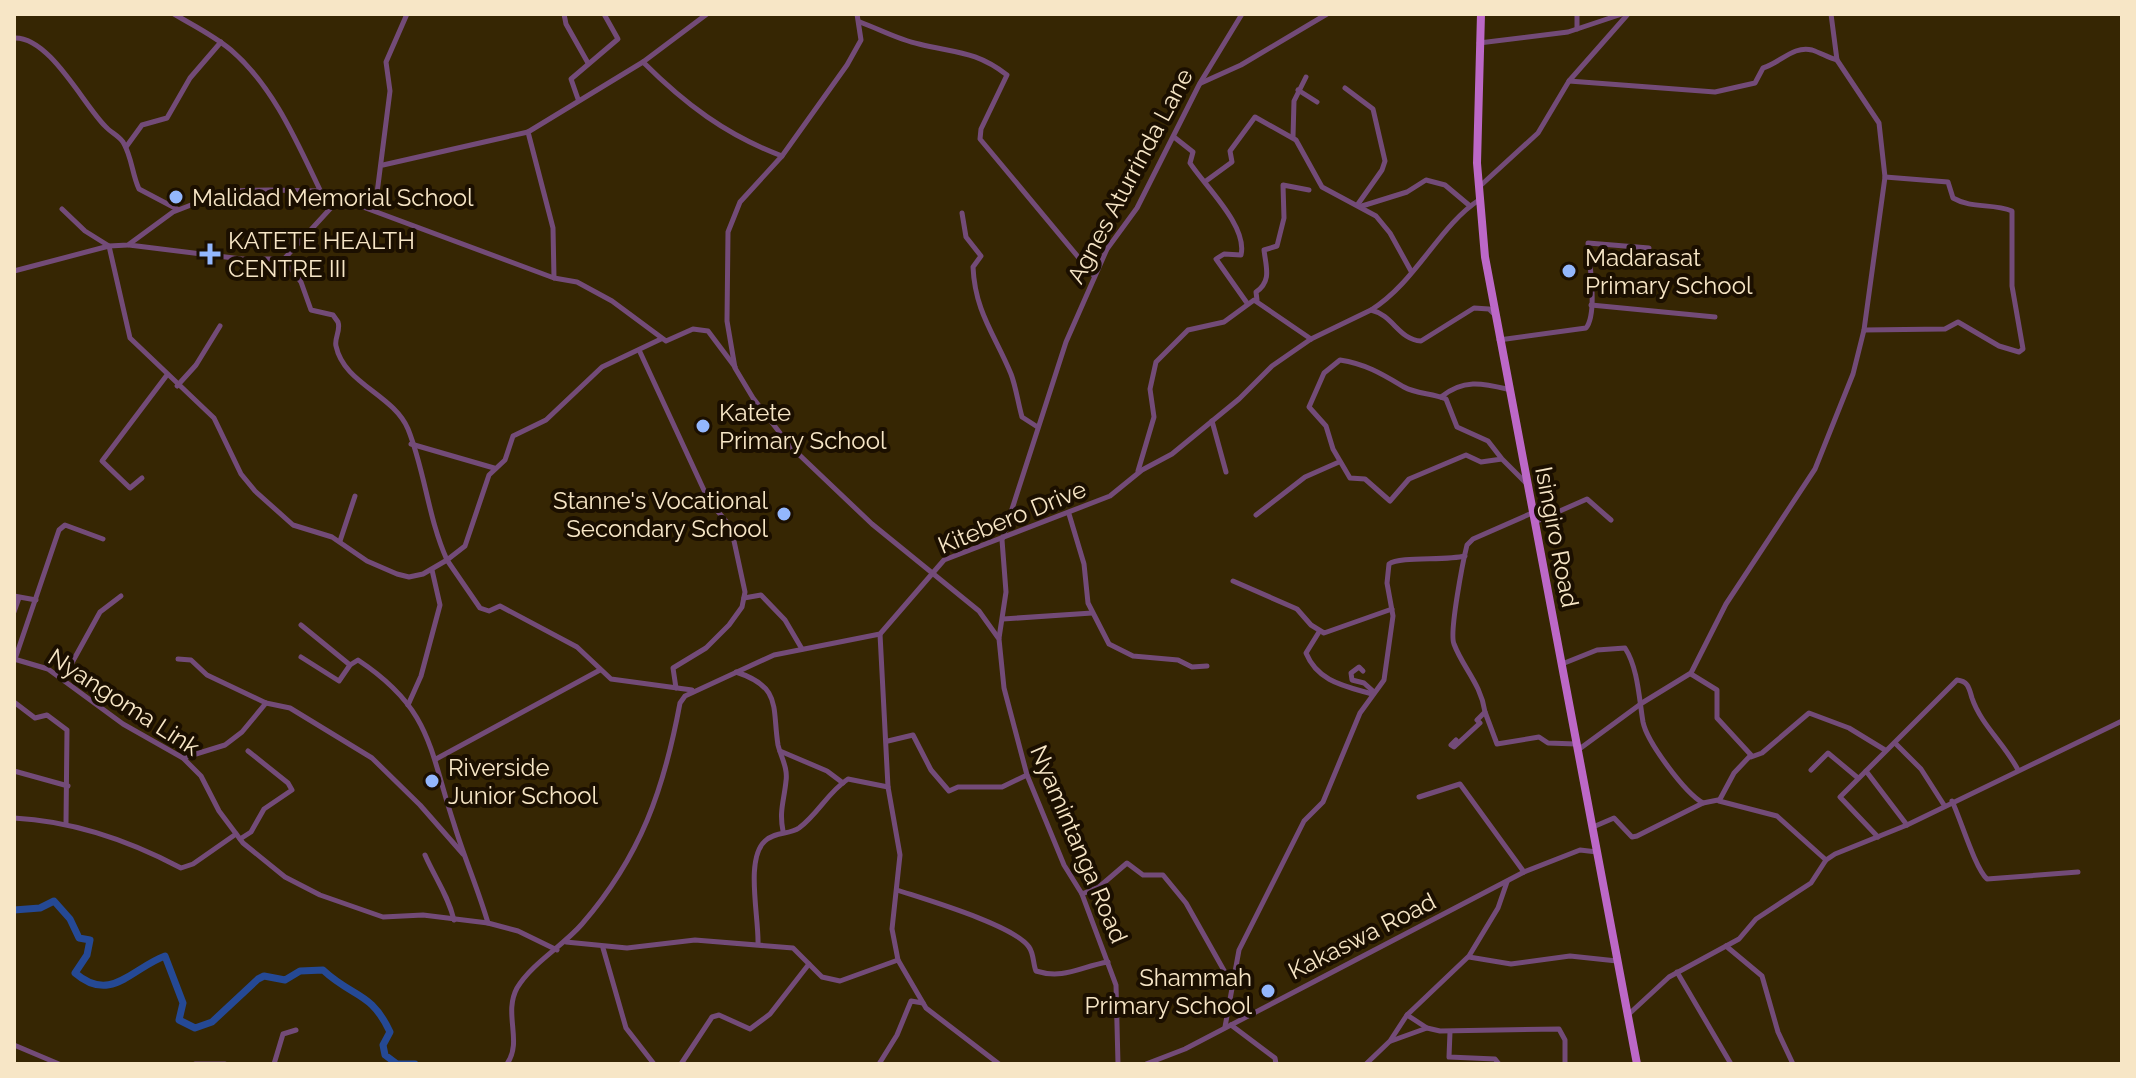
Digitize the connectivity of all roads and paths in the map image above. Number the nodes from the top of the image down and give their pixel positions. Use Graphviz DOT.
graph roads {
  1 [pos="174,14"];
  2 [pos="407,14"];
  3 [pos="564,14"];
  4 [pos="604,14"];
  5 [pos="707,14"];
  6 [pos="857,14"];
  7 [pos="1242,14"];
  8 [pos="1327,14"];
  9 [pos="1481,14"];
  10 [pos="1577,14"];
  11 [pos="1625,14"];
  12 [pos="1831,14"];
  13 [pos="860,22"];
  14 [pos="1577,30"];
  15 [pos="14,38"];
  16 [pos="221,42"];
  17 [pos="1479,43"];
  18 [pos="1837,60"];
  19 [pos="643,62"];
  20 [pos="588,63"];
  21 [pos="1306,77"];
  22 [pos="1569,81"];
  23 [pos="1200,83"];
  24 [pos="1345,88"];
  25 [pos="1298,90"];
  26 [pos="578,99"];
  27 [pos="1317,102"];
  28 [pos="528,132"];
  29 [pos="1174,137"];
  30 [pos="1293,138"];
  31 [pos="126,148"];
  32 [pos="782,156"];
  33 [pos="383,165"];
  34 [pos="1885,177"];
  35 [pos="1206,181"];
  36 [pos="1479,187"];
  37 [pos="1309,190"];
  38 [pos="320,191"];
  39 [pos="340,198"];
  40 [pos="1479,200"];
  41 [pos="1360,205"];
  42 [pos="1470,206"];
  43 [pos="62,209"];
  44 [pos="375,209"];
  45 [pos="177,210"];
  46 [pos="962,213"];
  47 [pos="128,245"];
  48 [pos="109,246"];
  49 [pos="1649,248"];
  50 [pos="284,259"];
  51 [pos="1411,271"];
  52 [pos="14,272"];
  53 [pos="1094,276"];
  54 [pos="554,278"];
  55 [pos="1257,301"];
  56 [pos="1247,303"];
  57 [pos="1591,305"];
  58 [pos="1371,310"];
  59 [pos="1494,314"];
  60 [pos="1715,317"];
  61 [pos="220,326"];
  62 [pos="1864,330"];
  63 [pos="661,339"];
  64 [pos="1311,339"];
  65 [pos="1498,340"];
  66 [pos="640,352"];
  67 [pos="735,368"];
  68 [pos="167,375"];
  69 [pos="177,386"];
  70 [pos="1507,389"];
  71 [pos="1441,397"];
  72 [pos="1212,421"];
  73 [pos="1036,426"];
  74 [pos="411,444"];
  75 [pos="1502,459"];
  76 [pos="1339,462"];
  77 [pos="494,468"];
  78 [pos="1226,472"];
  79 [pos="1137,474"];
  80 [pos="142,478"];
  81 [pos="1526,483"];
  82 [pos="355,496"];
  83 [pos="1069,514"];
  84 [pos="1256,515"];
  85 [pos="1534,518"];
  86 [pos="1611,520"];
  87 [pos="103,539"];
  88 [pos="1002,540"];
  89 [pos="340,541"];
  90 [pos="1465,556"];
  91 [pos="447,560"];
  92 [pos="432,570"];
  93 [pos="931,572"];
  94 [pos="1233,581"];
  95 [pos="121,596"];
  96 [pos="17,597"];
  97 [pos="744,598"];
  98 [pos="36,600"];
  99 [pos="1392,609"];
  100 [pos="14,612"];
  101 [pos="1092,613"];
  102 [pos="1003,619"];
  103 [pos="301,625"];
  104 [pos="1319,632"];
  105 [pos="880,634"];
  106 [pos="999,639"];
  107 [pos="802,649"];
  108 [pos="301,657"];
  109 [pos="15,659"];
  110 [pos="178,659"];
  111 [pos="1562,664"];
  112 [pos="350,665"];
  113 [pos="1207,666"];
  114 [pos="600,670"];
  115 [pos="1363,671"];
  116 [pos="736,672"];
  117 [pos="1691,673"];
  118 [pos="63,679"];
  119 [pos="676,688"];
  120 [pos="693,690"];
  121 [pos="1373,693"];
  122 [pos="14,702"];
  123 [pos="266,703"];
  124 [pos="1642,703"];
  125 [pos="408,705"];
  126 [pos="1485,712"];
  127 [pos="2122,721"];
  128 [pos="1456,740"];
  129 [pos="888,741"];
  130 [pos="1895,744"];
  131 [pos="1578,747"];
  132 [pos="1885,750"];
  133 [pos="248,751"];
  134 [pos="780,751"];
  135 [pos="1751,757"];
  136 [pos="183,758"];
  137 [pos="436,759"];
  138 [pos="1811,770"];
  139 [pos="2018,770"];
  140 [pos="14,771"];
  141 [pos="1866,771"];
  142 [pos="1027,775"];
  143 [pos="1858,778"];
  144 [pos="843,783"];
  145 [pos="68,786"];
  146 [pos="888,787"];
  147 [pos="1419,797"];
  148 [pos="1718,800"];
  149 [pos="1952,801"];
  150 [pos="1703,803"];
  151 [pos="1944,805"];
  152 [pos="14,818"];
  153 [pos="66,823"];
  154 [pos="1907,825"];
  155 [pos="1593,827"];
  156 [pos="783,831"];
  157 [pos="238,836"];
  158 [pos="1878,837"];
  159 [pos="1598,852"];
  160 [pos="425,855"];
  161 [pos="1826,860"];
  162 [pos="468,861"];
  163 [pos="1524,872"];
  164 [pos="2078,872"];
  165 [pos="1507,881"];
  166 [pos="897,890"];
  167 [pos="1082,894"];
  168 [pos="454,920"];
  169 [pos="488,923"];
  170 [pos="566,942"];
  171 [pos="758,944"];
  172 [pos="1726,946"];
  173 [pos="603,948"];
  174 [pos="557,950"];
  175 [pos="1469,956"];
  176 [pos="898,960"];
  177 [pos="1618,961"];
  178 [pos="1108,962"];
  179 [pos="809,964"];
  180 [pos="1677,972"];
  181 [pos="1231,984"];
  182 [pos="923,1003"];
  183 [pos="1407,1015"];
  184 [pos="1628,1015"];
  185 [pos="1228,1026"];
  186 [pos="1427,1028"];
  187 [pos="296,1030"];
  188 [pos="1450,1031"];
  189 [pos="1390,1041"];
  190 [pos="14,1045"];
  191 [pos="59,1064"];
  192 [pos="195,1064"];
  193 [pos="225,1064"];
  194 [pos="274,1064"];
  195 [pos="507,1064"];
  196 [pos="654,1064"];
  197 [pos="681,1064"];
  198 [pos="879,1064"];
  199 [pos="999,1064"];
  200 [pos="1118,1064"];
  201 [pos="1146,1064"];
  202 [pos="1276,1064"];
  203 [pos="1366,1064"];
  204 [pos="1499,1064"];
  205 [pos="1565,1064"];
  206 [pos="1637,1064"];
  207 [pos="1731,1064"];
  208 [pos="1793,1064"];
  1 -- 16 [label="street"];
  2 -- 33 [label="street"];
  3 -- 20 [label="street"];
  4 -- 20 [label="street"];
  5 -- 19 [label="street"];
  6 -- 13 [label="street"];
  7 -- 23 [label="street, Agnes Aturrinda Lane"];
  8 -- 23 [label="street"];
  9 -- 17 [label="main road, Isingiro Road"];
  10 -- 14 [label="street"];
  11 -- 14 [label="street"];
  11 -- 22 [label="street"];
  12 -- 18 [label="street"];
  13 -- 32 [label="street"];
  13 -- 53 [label="street"];
  14 -- 17 [label="street"];
  15 -- 31 [label="street"];
  16 -- 31 [label="street"];
  16 -- 38 [label="street"];
  17 -- 36 [label="main road, Isingiro Road"];
  18 -- 22 [label="street"];
  18 -- 34 [label="street"];
  19 -- 26 [label="street"];
  19 -- 32 [label="street"];
  20 -- 26 [label="street"];
  21 -- 25 [label="street"];
  22 -- 36 [label="street"];
  23 -- 29 [label="street, Agnes Aturrinda Lane"];
  24 -- 41 [label="street"];
  25 -- 27 [label="street"];
  25 -- 30 [label="street"];
  26 -- 28 [label="street"];
  28 -- 33 [label="street"];
  28 -- 54 [label="street"];
  29 -- 35 [label="street"];
  29 -- 53 [label="street, Agnes Aturrinda Lane"];
  30 -- 35 [label="street"];
  30 -- 41 [label="street"];
  31 -- 45 [label="street"];
  32 -- 67 [label="street"];
  33 -- 44 [label="street"];
  34 -- 62 [label="street"];
  34 -- 62 [label="street"];
  35 -- 56 [label="street"];
  36 -- 40 [label="main road, Isingiro Road"];
  37 -- 55 [label="street"];
  38 -- 39 [label="street"];
  38 -- 45 [label="street"];
  39 -- 44 [label="street"];
  39 -- 50 [label="street"];
  40 -- 42 [label="street, Kitebero Drive"];
  40 -- 59 [label="main road, Isingiro Road"];
  41 -- 42 [label="street"];
  41 -- 51 [label="street"];
  42 -- 51 [label="street, Kitebero Drive"];
  43 -- 48 [label="street"];
  44 -- 54 [label="street"];
  45 -- 47 [label="street"];
  46 -- 73 [label="street"];
  47 -- 48 [label="street"];
  47 -- 50 [label="street"];
  48 -- 52 [label="street"];
  48 -- 68 [label="street"];
  49 -- 57 [label="street"];
  50 -- 74 [label="street"];
  51 -- 58 [label="street, Kitebero Drive"];
  53 -- 73 [label="street, Agnes Aturrinda Lane"];
  54 -- 63 [label="street"];
  55 -- 56 [label="street"];
  55 -- 64 [label="street"];
  56 -- 79 [label="street"];
  57 -- 60 [label="street"];
  57 -- 65 [label="street"];
  58 -- 59 [label="street"];
  58 -- 64 [label="street, Kitebero Drive"];
  59 -- 65 [label="main road, Isingiro Road"];
  61 -- 69 [label="street"];
  62 -- 117 [label="street"];
  63 -- 66 [label="street"];
  63 -- 67 [label="street"];
  64 -- 72 [label="street, Kitebero Drive"];
  65 -- 70 [label="main road, Isingiro Road"];
  66 -- 77 [label="street"];
  66 -- 97 [label="street"];
  67 -- 93 [label="street"];
  68 -- 69 [label="street"];
  68 -- 80 [label="street"];
  69 -- 89 [label="street"];
  70 -- 71 [label="street"];
  70 -- 81 [label="main road, Isingiro Road"];
  71 -- 75 [label="street"];
  71 -- 76 [label="street"];
  72 -- 78 [label="street"];
  72 -- 79 [label="street, Kitebero Drive"];
  73 -- 88 [label="street, Agnes Aturrinda Lane"];
  74 -- 77 [label="street"];
  74 -- 91 [label="street"];
  75 -- 76 [label="street"];
  75 -- 81 [label="street"];
  76 -- 84 [label="street"];
  77 -- 91 [label="street"];
  79 -- 83 [label="street, Kitebero Drive"];
  81 -- 85 [label="main road, Isingiro Road"];
  82 -- 89 [label="street"];
  83 -- 88 [label="street, Kitebero Drive"];
  83 -- 101 [label="street"];
  85 -- 86 [label="street"];
  85 -- 90 [label="street"];
  85 -- 111 [label="main road, Isingiro Road"];
  87 -- 98 [label="street"];
  88 -- 93 [label="street, Kitebero Drive"];
  88 -- 102 [label="street, Agnes Aturrinda Lane"];
  89 -- 92 [label="street"];
  90 -- 99 [label="street"];
  90 -- 126 [label="street"];
  91 -- 92 [label="street"];
  91 -- 114 [label="street"];
  92 -- 125 [label="street"];
  93 -- 105 [label="street, Kitebero Drive"];
  93 -- 106 [label="street"];
  94 -- 104 [label="street"];
  95 -- 118 [label="street"];
  96 -- 98 [label="street"];
  96 -- 100 [label="street"];
  97 -- 107 [label="street"];
  97 -- 119 [label="street"];
  98 -- 109 [label="street"];
  99 -- 104 [label="street"];
  99 -- 121 [label="street"];
  101 -- 102 [label="street"];
  101 -- 113 [label="street"];
  102 -- 106 [label="street, Agnes Aturrinda Lane"];
  103 -- 112 [label="street"];
  104 -- 121 [label="street"];
  105 -- 107 [label="street"];
  105 -- 129 [label="street"];
  106 -- 142 [label="street, Nyamintanga Road"];
  107 -- 116 [label="street"];
  108 -- 112 [label="street"];
  109 -- 118 [label="street, Nyangoma Link"];
  110 -- 123 [label="street"];
  111 -- 124 [label="street"];
  111 -- 131 [label="main road, Isingiro Road"];
  112 -- 125 [label="street"];
  114 -- 119 [label="street"];
  114 -- 137 [label="street"];
  115 -- 121 [label="street"];
  116 -- 120 [label="street"];
  116 -- 134 [label="street"];
  117 -- 124 [label="street"];
  117 -- 135 [label="street"];
  118 -- 136 [label="street, Nyangoma Link"];
  119 -- 120 [label="street"];
  120 -- 170 [label="street"];
  121 -- 181 [label="street"];
  122 -- 145 [label="street"];
  123 -- 136 [label="street"];
  123 -- 162 [label="street"];
  124 -- 131 [label="street"];
  124 -- 150 [label="street"];
  125 -- 137 [label="street"];
  126 -- 128 [label="street"];
  126 -- 131 [label="street"];
  127 -- 139 [label="street"];
  129 -- 142 [label="street"];
  129 -- 146 [label="street"];
  130 -- 132 [label="street"];
  130 -- 139 [label="street"];
  130 -- 151 [label="street"];
  131 -- 155 [label="main road, Isingiro Road"];
  132 -- 135 [label="street"];
  132 -- 141 [label="street"];
  133 -- 157 [label="street"];
  134 -- 144 [label="street"];
  134 -- 156 [label="street"];
  135 -- 148 [label="street"];
  136 -- 157 [label="street, Nyangoma Link"];
  137 -- 162 [label="street"];
  138 -- 143 [label="street"];
  139 -- 149 [label="street"];
  140 -- 145 [label="street"];
  141 -- 143 [label="street"];
  141 -- 154 [label="street"];
  142 -- 167 [label="street, Nyamintanga Road"];
  143 -- 158 [label="street"];
  144 -- 146 [label="street"];
  144 -- 156 [label="street"];
  145 -- 153 [label="street"];
  146 -- 166 [label="street"];
  147 -- 163 [label="street"];
  148 -- 150 [label="street"];
  148 -- 161 [label="street"];
  149 -- 151 [label="street"];
  149 -- 164 [label="street"];
  150 -- 155 [label="street"];
  151 -- 154 [label="street"];
  152 -- 153 [label="street"];
  153 -- 157 [label="street"];
  154 -- 158 [label="street"];
  155 -- 159 [label="main road, Isingiro Road"];
  156 -- 171 [label="street"];
  157 -- 168 [label="street, Nyangoma Link"];
  158 -- 161 [label="street"];
  159 -- 163 [label="street, Kakaswa Road"];
  159 -- 177 [label="main road, Isingiro Road"];
  160 -- 168 [label="street"];
  161 -- 172 [label="street"];
  162 -- 169 [label="street"];
  163 -- 165 [label="street, Kakaswa Road"];
  165 -- 175 [label="street"];
  165 -- 185 [label="street, Kakaswa Road"];
  166 -- 176 [label="street"];
  166 -- 178 [label="street"];
  167 -- 178 [label="street, Nyamintanga Road"];
  167 -- 181 [label="street"];
  168 -- 169 [label="street, Nyangoma Link"];
  169 -- 174 [label="street, Nyangoma Link"];
  170 -- 173 [label="street"];
  170 -- 174 [label="street"];
  171 -- 173 [label="street"];
  171 -- 179 [label="street"];
  172 -- 180 [label="street"];
  172 -- 208 [label="street"];
  173 -- 196 [label="street"];
  174 -- 195 [label="street"];
  175 -- 177 [label="street"];
  175 -- 183 [label="street"];
  176 -- 179 [label="street"];
  176 -- 182 [label="street"];
  177 -- 184 [label="main road, Isingiro Road"];
  178 -- 200 [label="street, Nyamintanga Road"];
  179 -- 197 [label="street"];
  180 -- 184 [label="street"];
  180 -- 207 [label="street"];
  181 -- 185 [label="street"];
  182 -- 198 [label="street"];
  182 -- 199 [label="street"];
  183 -- 186 [label="street"];
  183 -- 189 [label="street"];
  184 -- 206 [label="main road, Isingiro Road"];
  185 -- 201 [label="street, Kakaswa Road"];
  185 -- 202 [label="street"];
  186 -- 188 [label="street"];
  186 -- 189 [label="street"];
  187 -- 194 [label="street"];
  188 -- 204 [label="street"];
  188 -- 205 [label="street"];
  189 -- 203 [label="street"];
  190 -- 191 [label="street"];
  192 -- 193 [label="street"];
}
